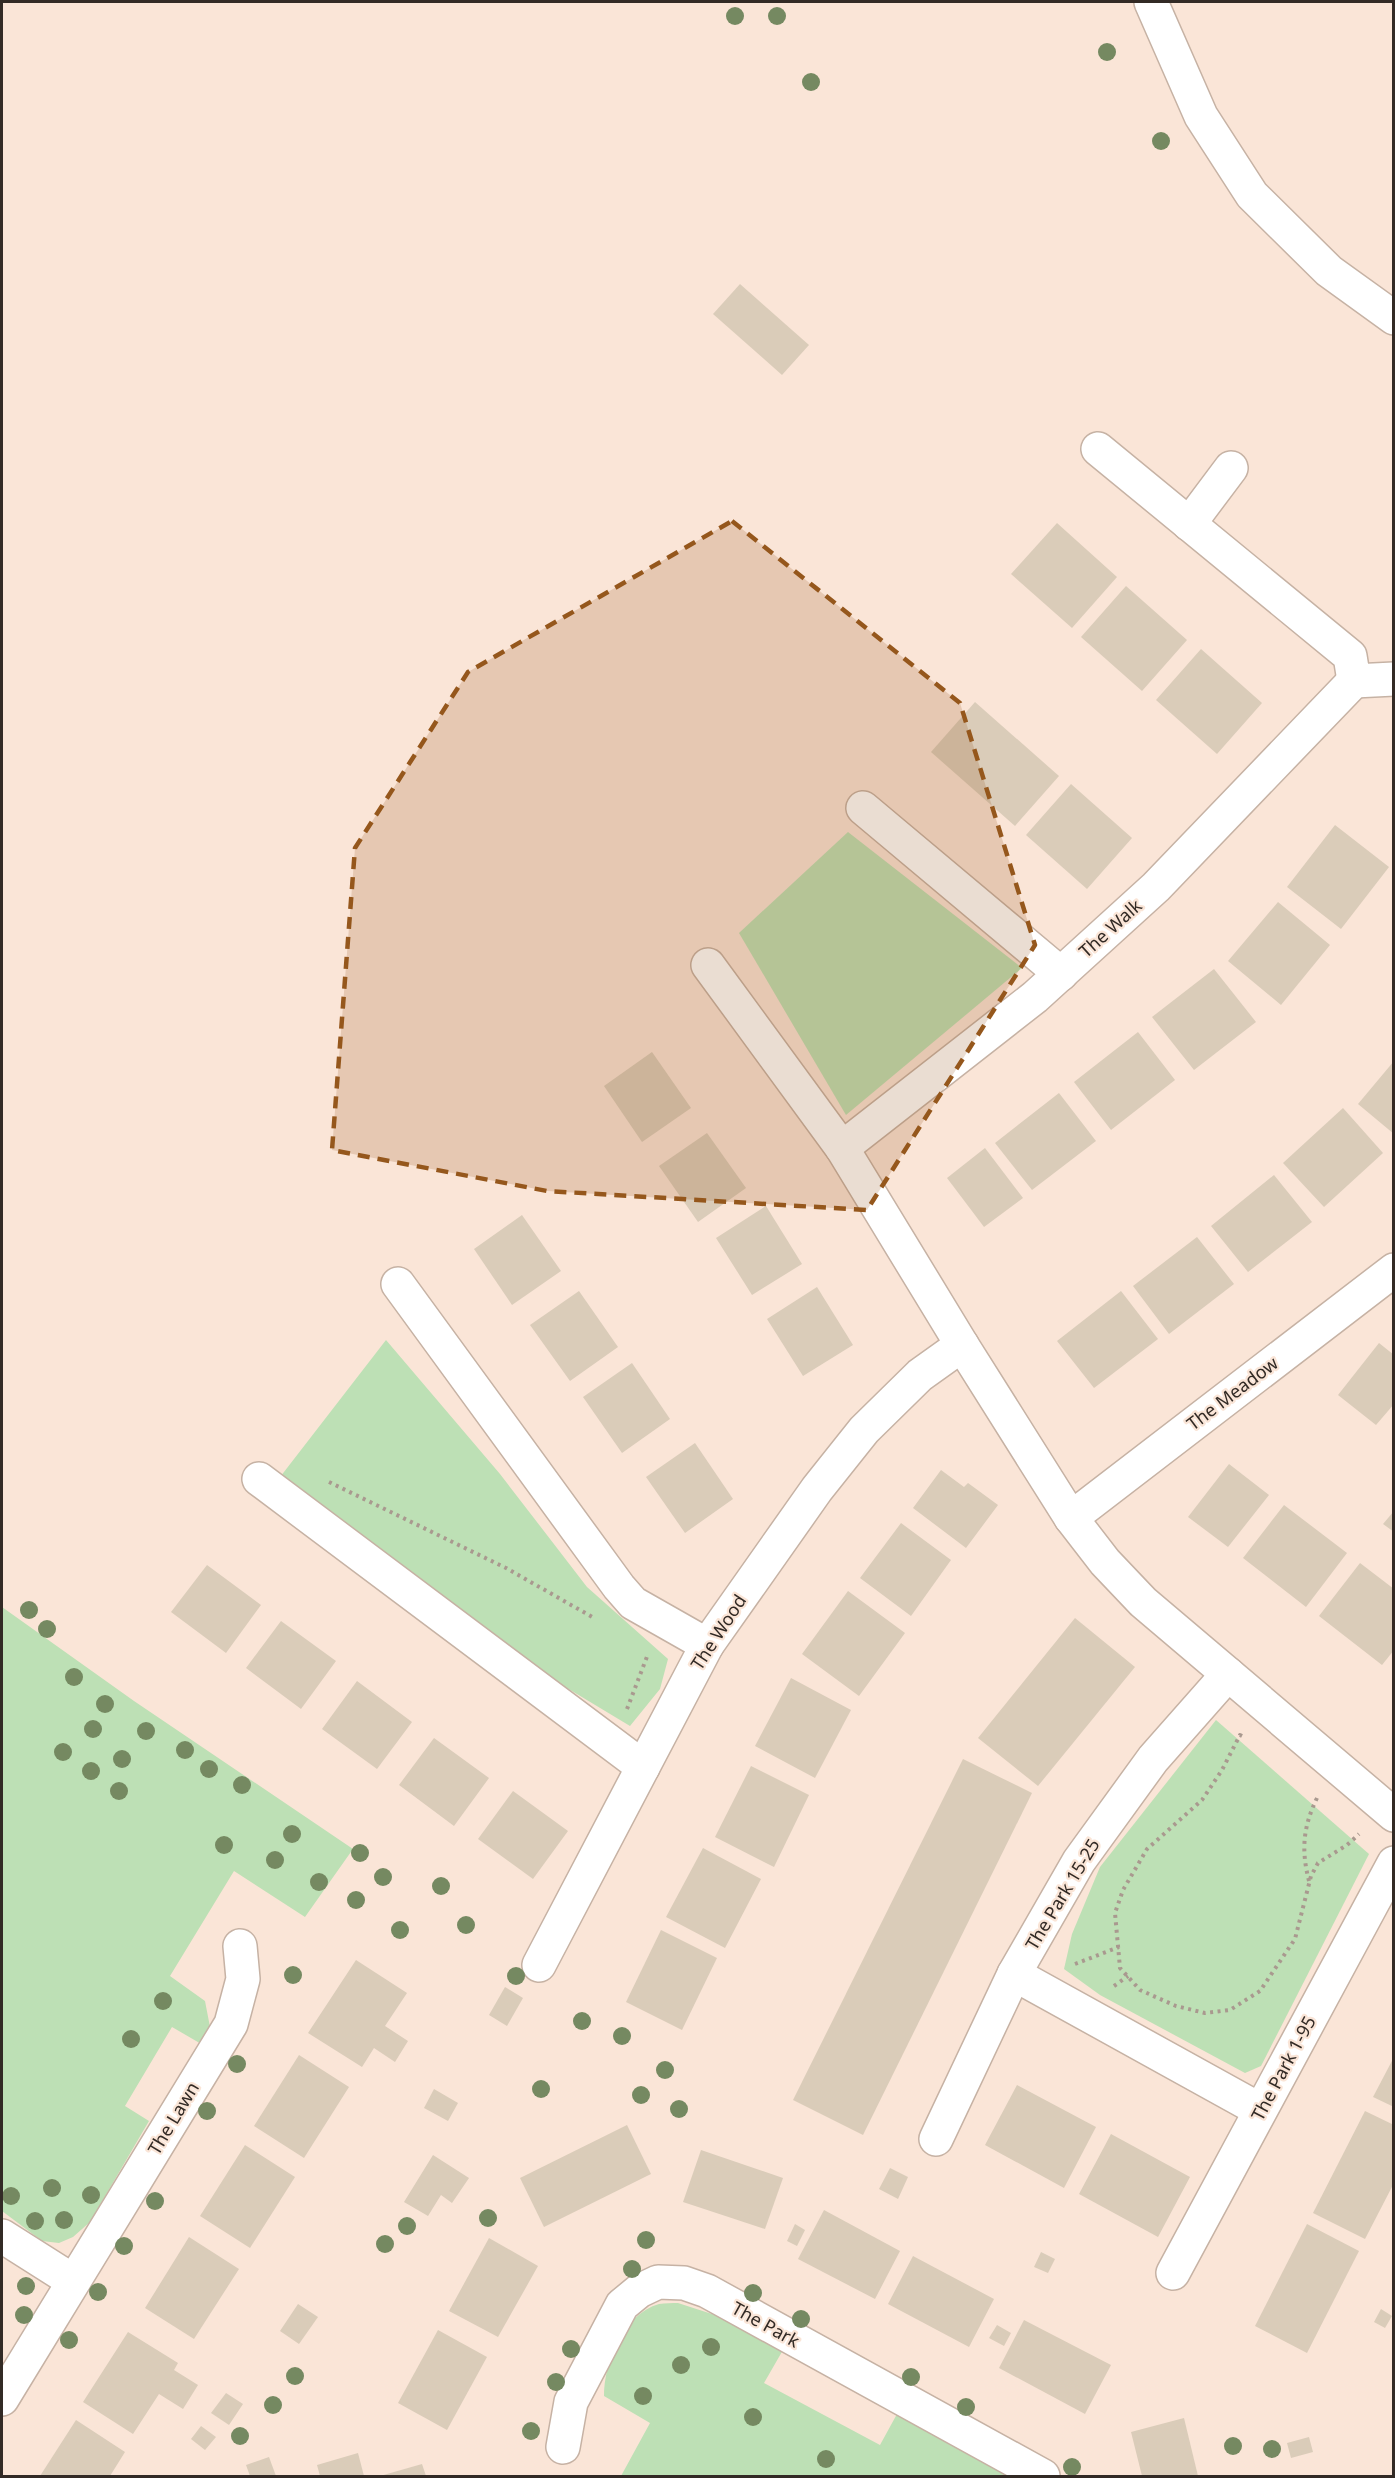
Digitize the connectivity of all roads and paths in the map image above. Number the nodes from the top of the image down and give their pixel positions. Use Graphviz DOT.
graph roads {
  1 [pos="1151,2"];
  2 [pos="1394,318"];
  3 [pos="1098,449"];
  4 [pos="1232,468"];
  5 [pos="1189,524"];
  6 [pos="1394,679"];
  7 [pos="1354,681"];
  8 [pos="863,808"];
  9 [pos="708,965"];
  10 [pos="1061,974"];
  11 [pos="842,1148"];
  12 [pos="1394,1270"];
  13 [pos="398,1284"];
  14 [pos="962,1345"];
  15 [pos="259,1479"];
  16 [pos="324,1480"];
  17 [pos="1071,1518"];
  18 [pos="598,1620"];
  19 [pos="668,1624"];
  20 [pos="706,1645"];
  21 [pos="1228,1674"];
  22 [pos="1249,1741"];
  23 [pos="613,1746"];
  24 [pos="643,1767"];
  25 [pos="1327,1802"];
  26 [pos="1390,1812"];
  27 [pos="1394,1863"];
  28 [pos="1309,1882"];
  29 [pos="240,1946"];
  30 [pos="1119,1947"];
  31 [pos="539,1965"];
  32 [pos="1064,1969"];
  33 [pos="1014,1974"];
  34 [pos="1260,2110"];
  35 [pos="936,2139"];
  36 [pos="2,2236"];
  37 [pos="1173,2273"];
  38 [pos="73,2281"];
  39 [pos="2,2399"];
  40 [pos="563,2447"];
  41 [pos="1043,2476"];
  1 -- 2 [label="street"];
  3 -- 5 [label="street"];
  4 -- 5 [label="street"];
  5 -- 7 [label="street"];
  6 -- 7 [label="street"];
  7 -- 10 [label="street, The Walk"];
  8 -- 10 [label="street"];
  9 -- 11 [label="street"];
  10 -- 11 [label="street, The Walk"];
  11 -- 14 [label="street"];
  12 -- 17 [label="street, The Meadow"];
  13 -- 19 [label="street"];
  14 -- 17 [label="street"];
  14 -- 20 [label="street, The Wood"];
  15 -- 23 [label="street"];
  16 -- 18 [label="path"];
  17 -- 21 [label="street"];
  19 -- 20 [label="street"];
  19 -- 23 [label="path"];
  20 -- 24 [label="street, The Wood"];
  21 -- 26 [label="street"];
  21 -- 33 [label="street, The Park 15-25"];
  22 -- 30 [label="path"];
  23 -- 24 [label="street"];
  24 -- 31 [label="street, The Wood"];
  25 -- 28 [label="path"];
  26 -- 28 [label="path"];
  27 -- 34 [label="street, The Park 1-95"];
  28 -- 30 [label="path"];
  29 -- 38 [label="street, The Lawn"];
  30 -- 32 [label="path"];
  33 -- 34 [label="street"];
  33 -- 35 [label="street, The Park 15-25"];
  34 -- 37 [label="street, The Park 1-95"];
  36 -- 38 [label="street"];
  38 -- 39 [label="street, The Lawn"];
  40 -- 41 [label="street, The Park"];
}
